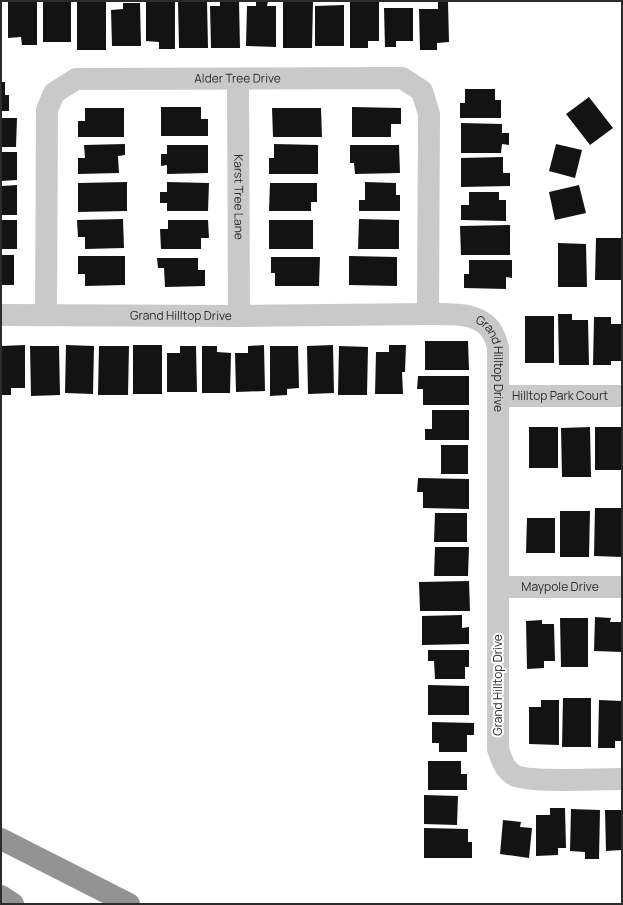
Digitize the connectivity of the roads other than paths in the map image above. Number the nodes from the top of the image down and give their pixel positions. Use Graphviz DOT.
graph roads {
  1 [pos="238,79"];
  2 [pos="428,314"];
  3 [pos="1,315"];
  4 [pos="46,315"];
  5 [pos="239,316"];
  6 [pos="499,396"];
  7 [pos="622,396"];
  8 [pos="498,587"];
  9 [pos="622,587"];
  10 [pos="622,779"];
  11 [pos="1,840"];
  12 [pos="1,896"];
  13 [pos="13,904"];
  14 [pos="106,904"];
  15 [pos="130,904"];
  1 -- 2 [label="street, Alder Tree Drive"];
  1 -- 4 [label="street, Alder Tree Drive"];
  1 -- 5 [label="street, Karst Tree Lane"];
  2 -- 5 [label="street, Grand Hilltop Drive"];
  2 -- 6 [label="street, Grand Hilltop Drive"];
  3 -- 4 [label="street, Grand Hilltop Drive"];
  4 -- 5 [label="street, Grand Hilltop Drive"];
  6 -- 7 [label="street, Hilltop Park Court"];
  6 -- 8 [label="street, Grand Hilltop Drive"];
  8 -- 9 [label="street, Maypole Drive"];
  8 -- 10 [label="street, Grand Hilltop Drive"];
  11 -- 14 [label="highway"];
  11 -- 15 [label="highway"];
  12 -- 13 [label="highway"];
}
